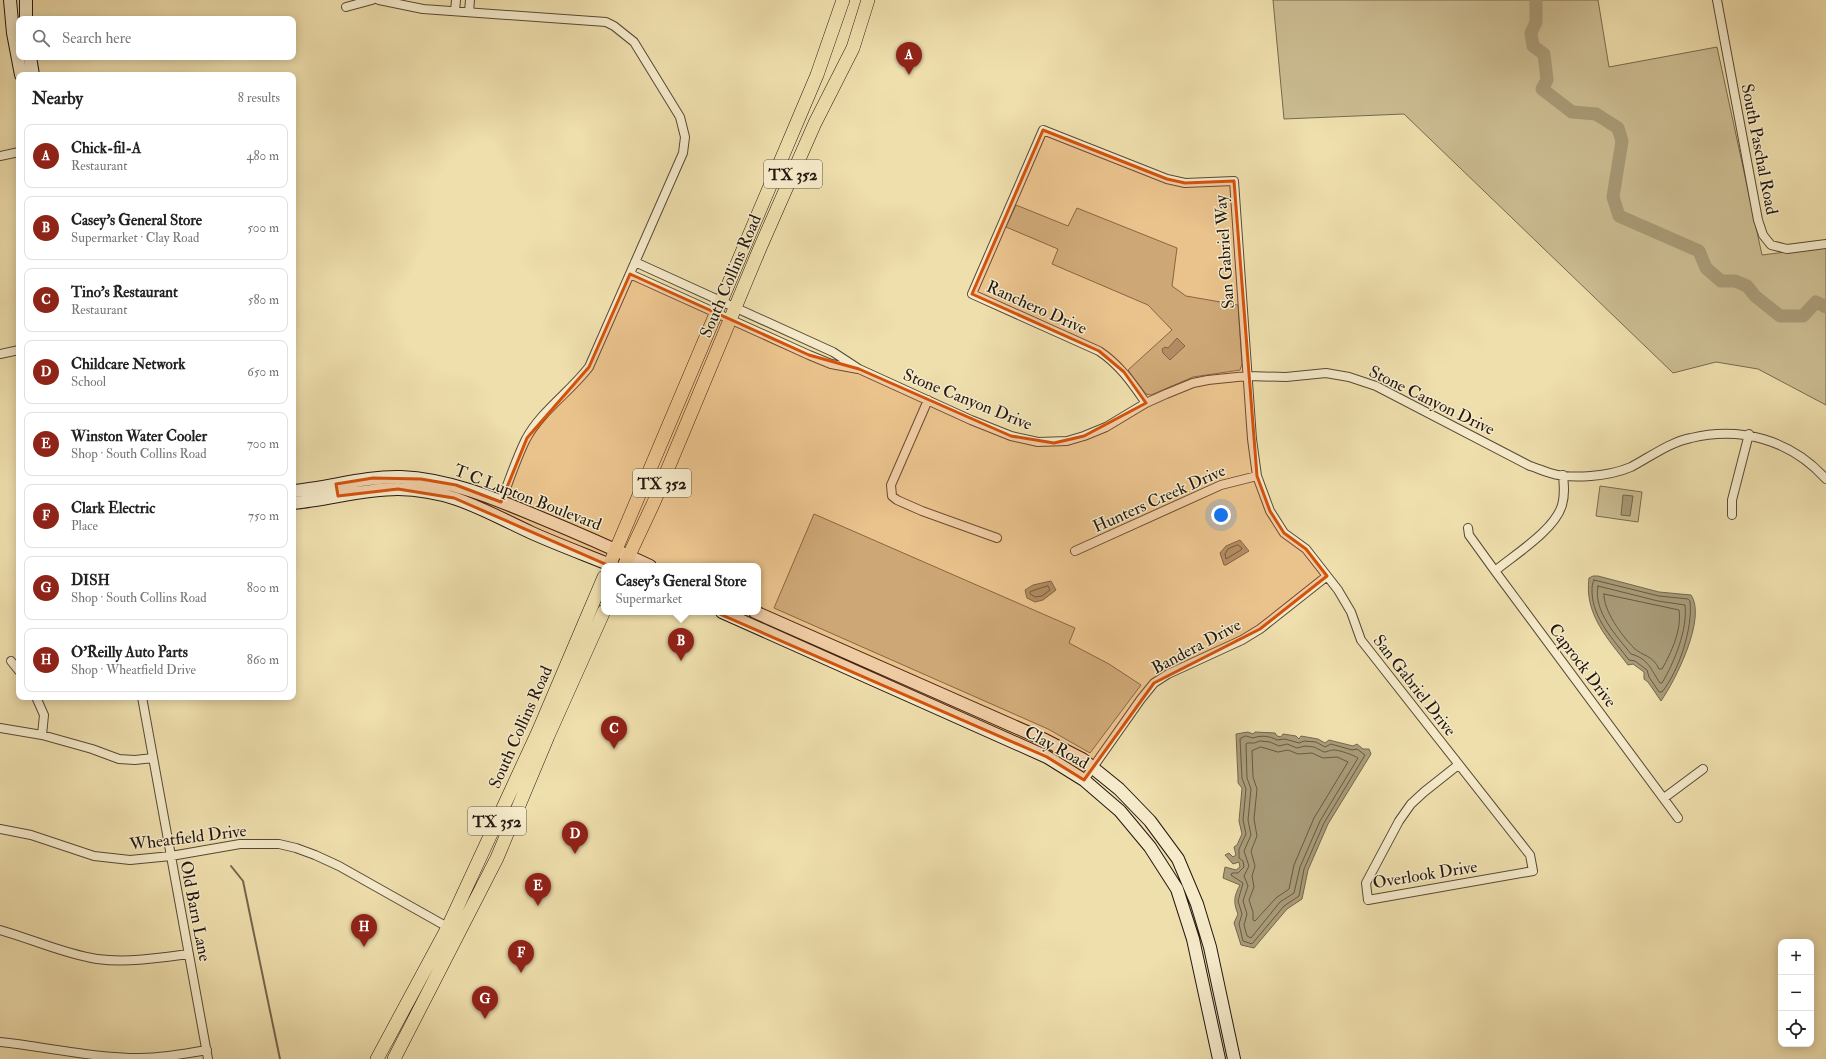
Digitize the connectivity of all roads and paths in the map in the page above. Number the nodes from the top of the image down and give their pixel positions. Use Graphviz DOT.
graph roads {
  1 [pos="10,0"];
  2 [pos="26,0"];
  3 [pos="372,0"];
  4 [pos="379,0"];
  5 [pos="456,0"];
  6 [pos="470,0"];
  7 [pos="843,0"];
  8 [pos="868,0"];
  9 [pos="1717,0"];
  10 [pos="346,7"];
  11 [pos="455,11"];
  12 [pos="469,12"];
  13 [pos="26,16"];
  14 [pos="16,49"];
  15 [pos="18,60"];
  16 [pos="30,60"];
  17 [pos="20,72"];
  18 [pos="32,72"];
  19 [pos="800,116"];
  20 [pos="815,123"];
  21 [pos="1043,130"];
  22 [pos="16,153"];
  23 [pos="0,156"];
  24 [pos="1826,244"];
  25 [pos="634,262"];
  26 [pos="630,274"];
  27 [pos="721,302"];
  28 [pos="735,308"];
  29 [pos="716,314"];
  30 [pos="730,320"];
  31 [pos="796,335"];
  32 [pos="791,347"];
  33 [pos="16,351"];
  34 [pos="0,354"];
  35 [pos="859,369"];
  36 [pos="1247,376"];
  37 [pos="928,400"];
  38 [pos="1146,403"];
  39 [pos="1749,434"];
  40 [pos="1563,475"];
  41 [pos="1257,476"];
  42 [pos="1826,479"];
  43 [pos="337,490"];
  44 [pos="296,491"];
  45 [pos="296,502"];
  46 [pos="501,502"];
  47 [pos="495,514"];
  48 [pos="1732,515"];
  49 [pos="1468,528"];
  50 [pos="997,538"];
  51 [pos="615,550"];
  52 [pos="1075,551"];
  53 [pos="626,561"];
  54 [pos="605,563"];
  55 [pos="611,563"];
  56 [pos="1495,571"];
  57 [pos="1327,576"];
  58 [pos="601,585"];
  59 [pos="602,615"];
  60 [pos="729,615"];
  61 [pos="761,615"];
  62 [pos="11,661"];
  63 [pos="16,667"];
  64 [pos="37,700"];
  65 [pos="143,700"];
  66 [pos="0,728"];
  67 [pos="546,728"];
  68 [pos="42,735"];
  69 [pos="153,758"];
  70 [pos="1458,765"];
  71 [pos="1092,768"];
  72 [pos="1703,768"];
  73 [pos="1084,780"];
  74 [pos="1664,798"];
  75 [pos="1678,818"];
  76 [pos="0,829"];
  77 [pos="171,856"];
  78 [pos="1533,871"];
  79 [pos="0,930"];
  80 [pos="453,930"];
  81 [pos="189,954"];
  82 [pos="0,1042"];
  83 [pos="207,1050"];
  84 [pos="208,1059"];
  85 [pos="376,1059"];
  86 [pos="394,1059"];
  87 [pos="1219,1059"];
  88 [pos="1234,1059"];
  1 -- 14 [label="main road"];
  2 -- 13 [label="main road"];
  3 -- 10 [label="street"];
  4 -- 11 [label="street"];
  5 -- 11 [label="street"];
  6 -- 12 [label="street"];
  7 -- 19 [label="main road, South Collins Road / TX 352"];
  8 -- 20 [label="main road, South Collins Road / TX 352"];
  9 -- 24 [label="street, South Paschal Road"];
  11 -- 12 [label="street"];
  12 -- 25 [label="street"];
  15 -- 17 [label="main road"];
  16 -- 18 [label="main road"];
  19 -- 20 [label="main road"];
  19 -- 27 [label="main road, South Collins Road / TX 352"];
  20 -- 28 [label="main road, South Collins Road / TX 352"];
  21 -- 36 [label="street, San Gabriel Way"];
  21 -- 38 [label="street, Ranchero Drive"];
  22 -- 23 [label="street"];
  25 -- 26 [label="street"];
  25 -- 27 [label="street, Stone Canyon Drive"];
  26 -- 29 [label="street, Stone Canyon Drive"];
  26 -- 46 [label="street"];
  27 -- 28 [label="street, Stone Canyon Drive"];
  27 -- 29 [label="main road, South Collins Road / TX 352"];
  28 -- 30 [label="main road, South Collins Road / TX 352"];
  28 -- 31 [label="street, Stone Canyon Drive"];
  29 -- 30 [label="street, Stone Canyon Drive"];
  29 -- 51 [label="main road, South Collins Road / TX 352"];
  30 -- 32 [label="street, Stone Canyon Drive"];
  30 -- 53 [label="main road, South Collins Road / TX 352"];
  31 -- 32 [label="street"];
  31 -- 35 [label="street, Stone Canyon Drive"];
  32 -- 35 [label="street, Stone Canyon Drive"];
  33 -- 34 [label="street"];
  35 -- 37 [label="street, Stone Canyon Drive"];
  36 -- 38 [label="street, Stone Canyon Drive"];
  36 -- 40 [label="street, Stone Canyon Drive"];
  36 -- 41 [label="street, San Gabriel Drive"];
  37 -- 38 [label="street, Stone Canyon Drive"];
  37 -- 50 [label="street"];
  39 -- 40 [label="street, Stone Canyon Drive"];
  39 -- 42 [label="street, Stone Canyon Drive"];
  39 -- 48 [label="street"];
  40 -- 56 [label="street"];
  41 -- 52 [label="street, Hunters Creek Drive"];
  41 -- 57 [label="street, San Gabriel Drive"];
  43 -- 44 [label="main road, T C Lupton Boulevard"];
  43 -- 45 [label="main road, T C Lupton Boulevard"];
  43 -- 46 [label="main road, T C Lupton Boulevard"];
  43 -- 47 [label="main road, T C Lupton Boulevard"];
  46 -- 47 [label="main road"];
  46 -- 51 [label="main road, T C Lupton Boulevard"];
  47 -- 54 [label="main road, T C Lupton Boulevard"];
  49 -- 56 [label="street, Caprock Drive"];
  51 -- 53 [label="main road, T C Lupton Boulevard"];
  51 -- 55 [label="main road, South Collins Road / TX 352"];
  56 -- 74 [label="street, Caprock Drive"];
  57 -- 70 [label="street, San Gabriel Drive"];
  57 -- 71 [label="street, Bandera Drive"];
  58 -- 67 [label="main road, South Collins Road / TX 352"];
  59 -- 67 [label="main road, South Collins Road / TX 352"];
  60 -- 73 [label="main road, Clay Road"];
  61 -- 71 [label="main road, Clay Road"];
  62 -- 63 [label="street"];
  64 -- 68 [label="street"];
  65 -- 69 [label="street, Old Barn Lane"];
  66 -- 68 [label="street"];
  67 -- 80 [label="main road, South Collins Road / TX 352"];
  68 -- 69 [label="street"];
  69 -- 77 [label="street, Old Barn Lane"];
  70 -- 78 [label="street, San Gabriel Drive"];
  70 -- 78 [label="street, Overlook Drive"];
  71 -- 73 [label="street, Bandera Drive"];
  71 -- 88 [label="main road, Clay Road"];
  72 -- 74 [label="street"];
  73 -- 87 [label="main road, Clay Road"];
  74 -- 75 [label="street, Caprock Drive"];
  76 -- 77 [label="street, Wheatfield Drive"];
  77 -- 80 [label="street, Wheatfield Drive"];
  77 -- 81 [label="street, Old Barn Lane"];
  79 -- 81 [label="street"];
  80 -- 85 [label="main road, South Collins Road / TX 352"];
  80 -- 86 [label="main road, South Collins Road / TX 352"];
  81 -- 83 [label="street, Old Barn Lane"];
  82 -- 83 [label="street"];
  83 -- 84 [label="street, Old Barn Lane"];
}
